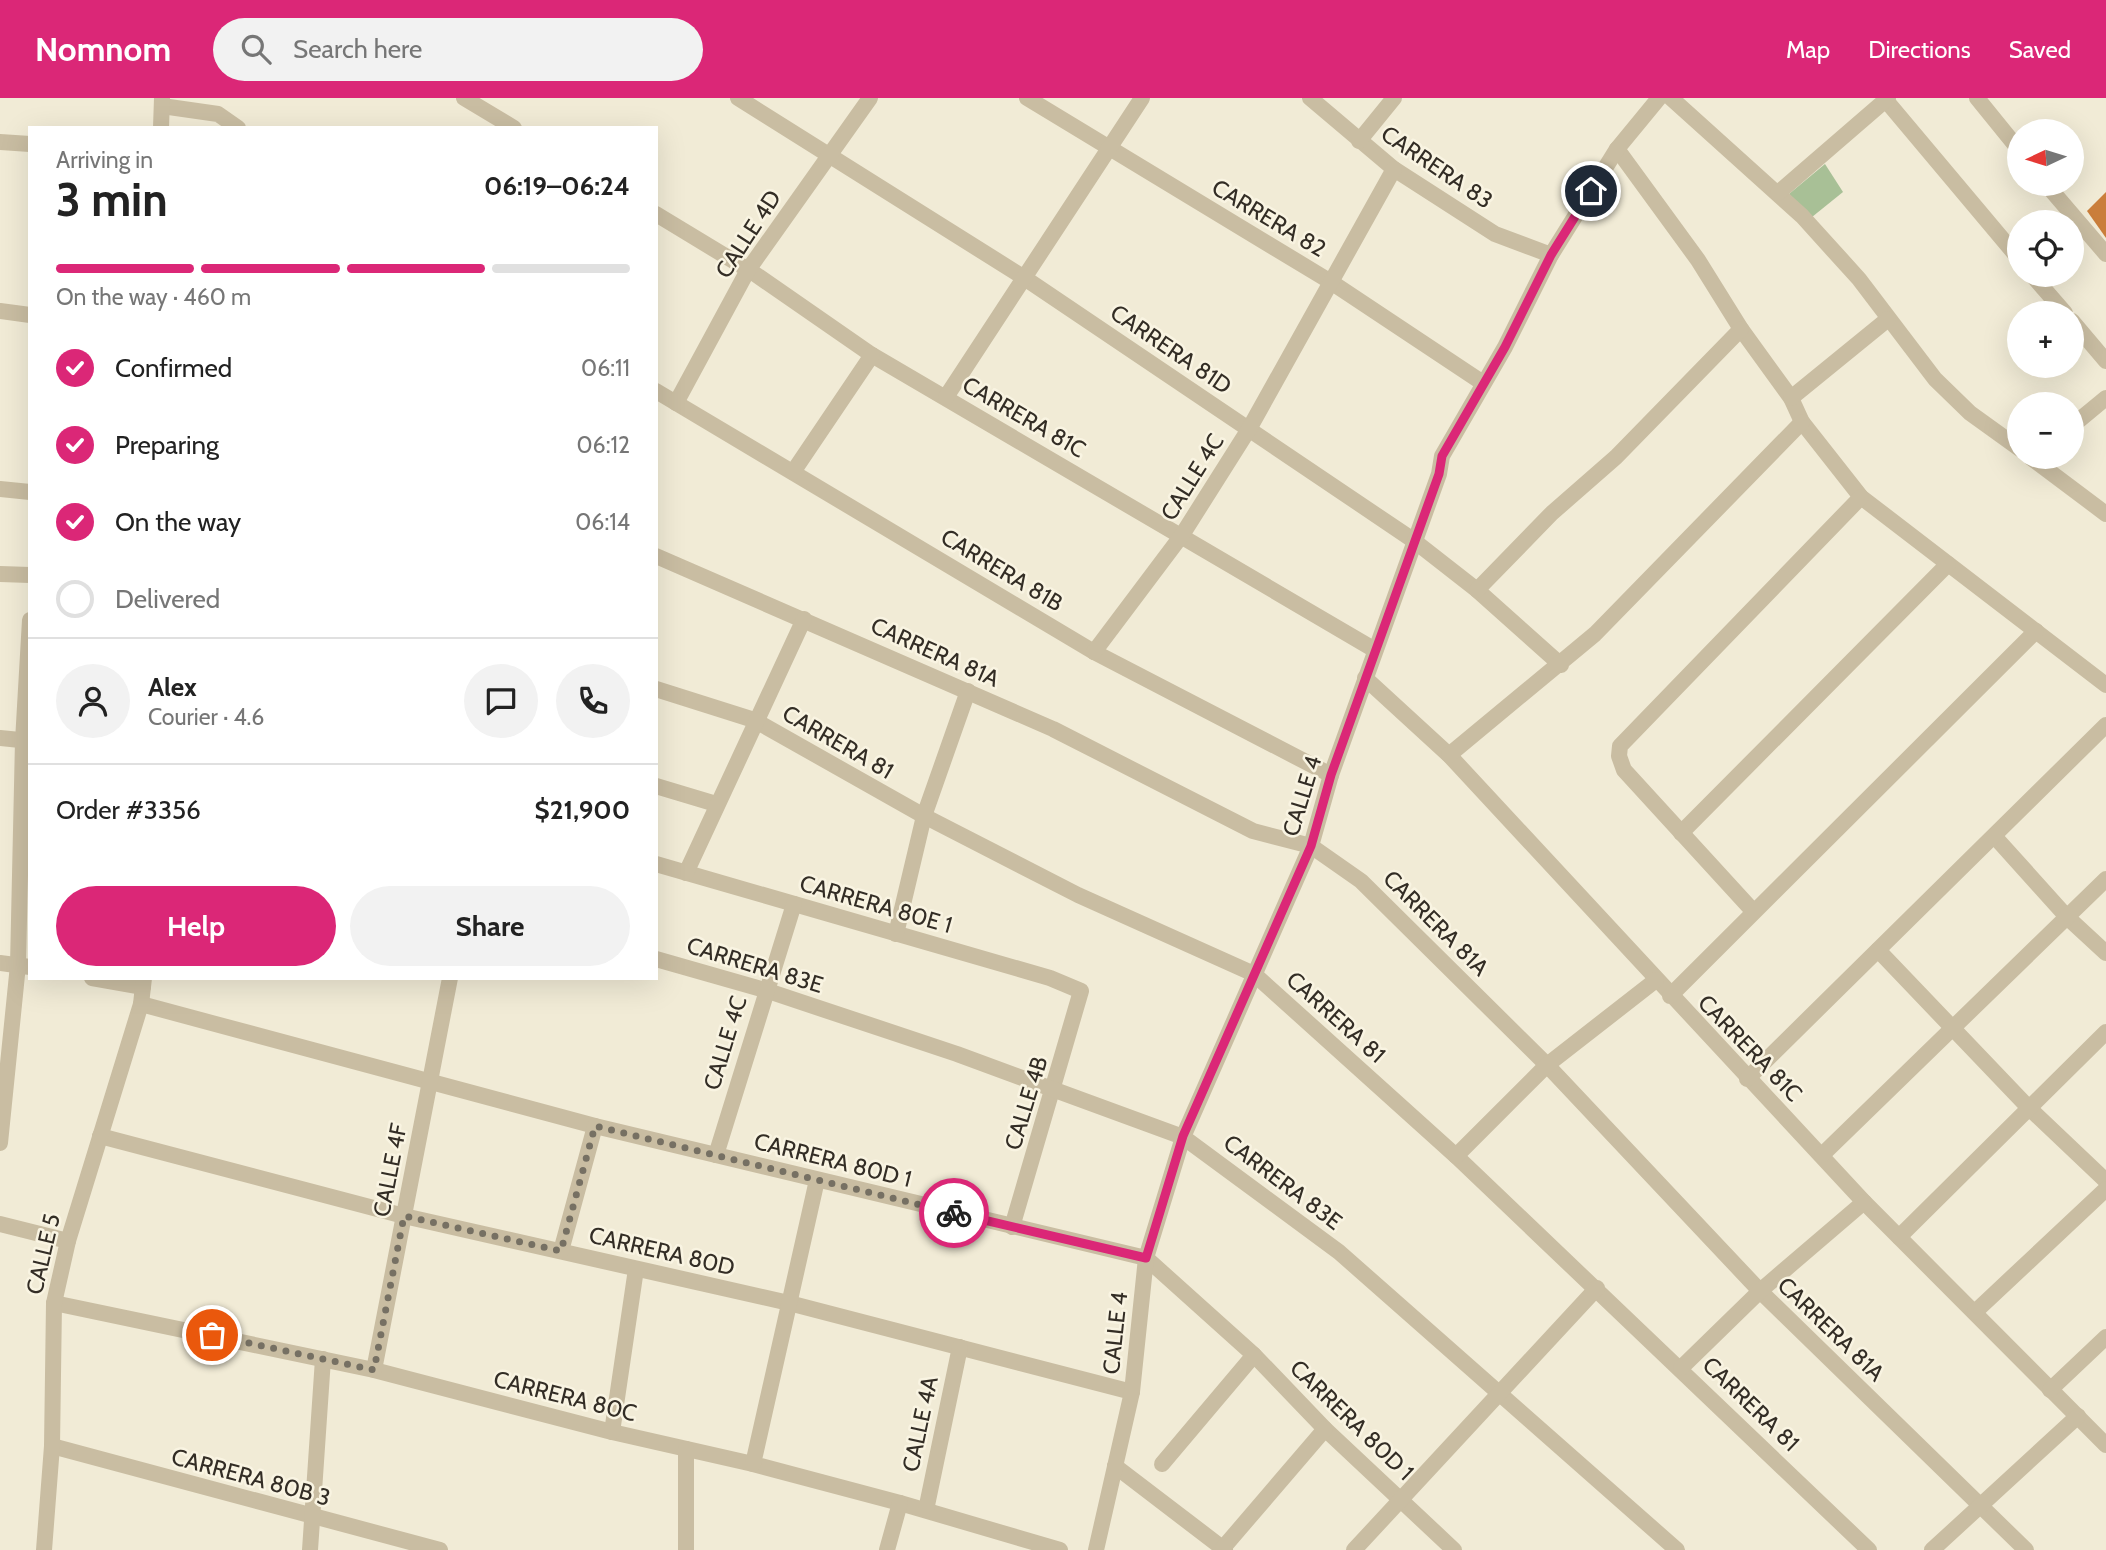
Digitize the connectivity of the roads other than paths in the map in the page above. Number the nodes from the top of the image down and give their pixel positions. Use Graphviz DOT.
graph roads {
  1 [pos="464,98"];
  2 [pos="738,98"];
  3 [pos="870,98"];
  4 [pos="1027,98"];
  5 [pos="1142,98"];
  6 [pos="1310,98"];
  7 [pos="1394,98"];
  8 [pos="1659,98"];
  9 [pos="1671,98"];
  10 [pos="1886,98"];
  11 [pos="1977,98"];
  12 [pos="162,102"];
  13 [pos="161,126"];
  14 [pos="235,126"];
  15 [pos="510,126"];
  16 [pos="2007,135"];
  17 [pos="1359,141"];
  18 [pos="0,142"];
  19 [pos="28,144"];
  20 [pos="1110,147"];
  21 [pos="1618,149"];
  22 [pos="828,155"];
  23 [pos="1394,169"];
  24 [pos="1778,193"];
  25 [pos="2056,196"];
  26 [pos="658,215"];
  27 [pos="2007,244"];
  28 [pos="2106,254"];
  29 [pos="1551,255"];
  30 [pos="748,270"];
  31 [pos="1023,277"];
  32 [pos="1331,282"];
  33 [pos="2042,287"];
  34 [pos="2055,301"];
  35 [pos="0,311"];
  36 [pos="28,315"];
  37 [pos="1888,319"];
  38 [pos="1741,329"];
  39 [pos="2084,335"];
  40 [pos="872,355"];
  41 [pos="2106,360"];
  42 [pos="1483,383"];
  43 [pos="658,392"];
  44 [pos="946,397"];
  45 [pos="1791,398"];
  46 [pos="2106,398"];
  47 [pos="677,403"];
  48 [pos="2084,416"];
  49 [pos="1802,422"];
  50 [pos="1249,429"];
  51 [pos="2007,439"];
  52 [pos="2047,469"];
  53 [pos="793,472"];
  54 [pos="0,489"];
  55 [pos="28,492"];
  56 [pos="1861,497"];
  57 [pos="2106,514"];
  58 [pos="1182,535"];
  59 [pos="1413,540"];
  60 [pos="658,557"];
  61 [pos="1948,565"];
  62 [pos="0,574"];
  63 [pos="28,575"];
  64 [pos="1477,590"];
  65 [pos="804,619"];
  66 [pos="2036,631"];
  67 [pos="1375,650"];
  68 [pos="1094,652"];
  69 [pos="1561,664"];
  70 [pos="1365,678"];
  71 [pos="2106,685"];
  72 [pos="658,690"];
  73 [pos="968,691"];
  74 [pos="28,701"];
  75 [pos="754,720"];
  76 [pos="2106,725"];
  77 [pos="0,738"];
  78 [pos="27,741"];
  79 [pos="1448,755"];
  80 [pos="1331,775"];
  81 [pos="658,787"];
  82 [pos="716,804"];
  83 [pos="923,816"];
  84 [pos="1681,834"];
  85 [pos="1995,837"];
  86 [pos="1311,846"];
  87 [pos="658,865"];
  88 [pos="686,873"];
  89 [pos="2106,879"];
  90 [pos="794,904"];
  91 [pos="1753,911"];
  92 [pos="2067,917"];
  93 [pos="896,933"];
  94 [pos="1878,950"];
  95 [pos="2106,953"];
  96 [pos="658,960"];
  97 [pos="0,963"];
  98 [pos="24,966"];
  99 [pos="1254,974"];
  100 [pos="113,980"];
  101 [pos="450,980"];
  102 [pos="1656,980"];
  103 [pos="144,983"];
  104 [pos="765,990"];
  105 [pos="1082,990"];
  106 [pos="1670,996"];
  107 [pos="141,1004"];
  108 [pos="1955,1029"];
  109 [pos="2106,1032"];
  110 [pos="1546,1065"];
  111 [pos="1747,1079"];
  112 [pos="429,1081"];
  113 [pos="1055,1089"];
  114 [pos="2028,1107"];
  115 [pos="595,1126"];
  116 [pos="100,1136"];
  117 [pos="1183,1136"];
  118 [pos="0,1143"];
  119 [pos="716,1155"];
  120 [pos="1822,1155"];
  121 [pos="1456,1156"];
  122 [pos="817,1180"];
  123 [pos="2106,1181"];
  124 [pos="2106,1189"];
  125 [pos="1864,1202"];
  126 [pos="404,1216"];
  127 [pos="0,1224"];
  128 [pos="1012,1227"];
  129 [pos="1899,1237"];
  130 [pos="68,1241"];
  131 [pos="561,1251"];
  132 [pos="1146,1258"];
  133 [pos="636,1269"];
  134 [pos="1597,1288"];
  135 [pos="1760,1291"];
  136 [pos="54,1303"];
  137 [pos="789,1303"];
  138 [pos="1975,1312"];
  139 [pos="2106,1337"];
  140 [pos="960,1347"];
  141 [pos="1254,1355"];
  142 [pos="323,1359"];
  143 [pos="1681,1368"];
  144 [pos="374,1370"];
  145 [pos="2050,1390"];
  146 [pos="1132,1392"];
  147 [pos="1500,1395"];
  148 [pos="2078,1416"];
  149 [pos="1325,1429"];
  150 [pos="611,1432"];
  151 [pos="2106,1445"];
  152 [pos="52,1446"];
  153 [pos="686,1448"];
  154 [pos="753,1464"];
  155 [pos="1162,1464"];
  156 [pos="1115,1466"];
  157 [pos="1400,1498"];
  158 [pos="900,1503"];
  159 [pos="1981,1506"];
  160 [pos="926,1510"];
  161 [pos="311,1518"];
  162 [pos="1224,1549"];
  163 [pos="44,1550"];
  164 [pos="310,1550"];
  165 [pos="440,1550"];
  166 [pos="686,1550"];
  167 [pos="887,1550"];
  168 [pos="1060,1550"];
  169 [pos="1096,1550"];
  170 [pos="1354,1550"];
  171 [pos="1454,1550"];
  172 [pos="1677,1550"];
  173 [pos="1869,1550"];
  174 [pos="1932,1550"];
  175 [pos="2026,1550"];
  1 -- 15 [label="street"];
  2 -- 22 [label="street, CARRERA 81D"];
  3 -- 22 [label="street, CALLE 4D"];
  4 -- 20 [label="street, CARRERA 82"];
  5 -- 20 [label="street"];
  6 -- 17 [label="street, CARRERA 83"];
  7 -- 17 [label="street"];
  8 -- 21 [label="street, CALLE 4"];
  9 -- 24 [label="street"];
  10 -- 24 [label="street"];
  10 -- 27 [label="street"];
  11 -- 16 [label="street"];
  12 -- 13 [label="street"];
  12 -- 14 [label="street"];
  17 -- 23 [label="street, CARRERA 83"];
  18 -- 19 [label="street"];
  20 -- 31 [label="street"];
  20 -- 32 [label="street, CARRERA 82"];
  21 -- 29 [label="street, CALLE 4"];
  21 -- 38 [label="street"];
  22 -- 30 [label="street, CALLE 4D"];
  22 -- 31 [label="street, CARRERA 81D"];
  23 -- 29 [label="street, CARRERA 83"];
  23 -- 32 [label="street, CALLE 4C"];
  24 -- 37 [label="street"];
  25 -- 28 [label="street"];
  26 -- 30 [label="street, CARRERA 81C"];
  29 -- 42 [label="street, CALLE 4"];
  30 -- 40 [label="street, CARRERA 81C"];
  30 -- 47 [label="street, CALLE 4D"];
  31 -- 44 [label="street"];
  31 -- 50 [label="street, CARRERA 81D"];
  32 -- 42 [label="street, CARRERA 82"];
  32 -- 50 [label="street, CALLE 4C"];
  33 -- 34 [label="street"];
  35 -- 36 [label="street"];
  37 -- 45 [label="street"];
  37 -- 51 [label="street"];
  38 -- 45 [label="street"];
  38 -- 64 [label="street"];
  39 -- 41 [label="street"];
  40 -- 44 [label="street, CARRERA 81C"];
  40 -- 53 [label="street"];
  42 -- 59 [label="street, CALLE 4"];
  43 -- 47 [label="street, CARRERA 81B"];
  44 -- 58 [label="street, CARRERA 81C"];
  45 -- 49 [label="street"];
  46 -- 48 [label="street"];
  47 -- 53 [label="street, CARRERA 81B"];
  49 -- 56 [label="street"];
  49 -- 69 [label="street"];
  50 -- 58 [label="street, CALLE 4C"];
  50 -- 59 [label="street, CARRERA 81D"];
  52 -- 57 [label="street"];
  53 -- 68 [label="street, CARRERA 81B"];
  54 -- 55 [label="street"];
  56 -- 61 [label="street"];
  56 -- 84 [label="street"];
  58 -- 67 [label="street, CARRERA 81C"];
  58 -- 68 [label="street, CALLE 4C"];
  59 -- 64 [label="street, CARRERA 81D"];
  59 -- 67 [label="street, CALLE 4"];
  60 -- 65 [label="street, CARRERA 81A"];
  61 -- 66 [label="street"];
  61 -- 84 [label="street"];
  62 -- 63 [label="street"];
  64 -- 69 [label="street, CARRERA 81D"];
  65 -- 73 [label="street, CARRERA 81A"];
  65 -- 75 [label="street"];
  66 -- 71 [label="street"];
  66 -- 91 [label="street"];
  67 -- 70 [label="street, CALLE 4"];
  68 -- 80 [label="street, CARRERA 81B"];
  69 -- 79 [label="street"];
  70 -- 79 [label="street, CARRERA 81C"];
  70 -- 80 [label="street, CALLE 4"];
  72 -- 75 [label="street, CARRERA 81"];
  73 -- 83 [label="street"];
  73 -- 86 [label="street, CARRERA 81A"];
  74 -- 78 [label="street"];
  75 -- 82 [label="street"];
  75 -- 83 [label="street, CARRERA 81"];
  76 -- 85 [label="street"];
  77 -- 78 [label="street"];
  78 -- 98 [label="street"];
  79 -- 102 [label="street, CARRERA 81C"];
  80 -- 86 [label="street, CALLE 4"];
  81 -- 82 [label="street"];
  82 -- 88 [label="street"];
  83 -- 93 [label="street"];
  83 -- 99 [label="street, CARRERA 81"];
  84 -- 91 [label="street"];
  85 -- 92 [label="street"];
  85 -- 94 [label="street"];
  86 -- 99 [label="street, CALLE 4"];
  86 -- 110 [label="street, CARRERA 81A"];
  87 -- 88 [label="street, CARRERA 80E 1"];
  88 -- 90 [label="street, CARRERA 80E 1"];
  89 -- 92 [label="street"];
  90 -- 93 [label="street, CARRERA 80E 1"];
  90 -- 104 [label="street, CALLE 4C"];
  91 -- 106 [label="street"];
  92 -- 95 [label="street"];
  92 -- 108 [label="street"];
  93 -- 105 [label="street, CARRERA 80E 1"];
  94 -- 108 [label="street"];
  94 -- 111 [label="street"];
  96 -- 104 [label="street, CARRERA 83E"];
  97 -- 98 [label="street"];
  98 -- 118 [label="street"];
  99 -- 117 [label="street, CALLE 4"];
  99 -- 121 [label="street, CARRERA 81"];
  100 -- 103 [label="street"];
  101 -- 112 [label="street, CALLE 4F"];
  102 -- 106 [label="street, CARRERA 81C"];
  102 -- 110 [label="street"];
  103 -- 107 [label="street, CALLE 5"];
  104 -- 113 [label="street, CARRERA 83E"];
  104 -- 119 [label="street, CALLE 4C"];
  105 -- 113 [label="street, CALLE 4B"];
  106 -- 111 [label="street, CARRERA 81C"];
  107 -- 112 [label="street, CARRERA 80D 1"];
  107 -- 116 [label="street, CALLE 5"];
  108 -- 114 [label="street"];
  108 -- 120 [label="street"];
  109 -- 114 [label="street"];
  110 -- 121 [label="street"];
  110 -- 135 [label="street, CARRERA 81A"];
  111 -- 120 [label="street, CARRERA 81C"];
  112 -- 115 [label="street, CARRERA 80D 1"];
  112 -- 126 [label="street, CALLE 4F"];
  113 -- 117 [label="street, CARRERA 83E"];
  113 -- 128 [label="street, CALLE 4B"];
  114 -- 123 [label="street"];
  114 -- 129 [label="street"];
  115 -- 119 [label="street, CARRERA 80D 1"];
  115 -- 131 [label="street"];
  116 -- 126 [label="street, CARRERA 80D"];
  116 -- 130 [label="street, CALLE 5"];
  117 -- 132 [label="street, CALLE 4"];
  117 -- 147 [label="street, CARRERA 83E"];
  119 -- 122 [label="street, CARRERA 80D 1"];
  120 -- 125 [label="street, CARRERA 81C"];
  121 -- 134 [label="street, CARRERA 81"];
  122 -- 128 [label="street, CARRERA 80D 1"];
  122 -- 137 [label="street"];
  124 -- 138 [label="street"];
  125 -- 129 [label="street, CARRERA 81C"];
  125 -- 135 [label="street"];
  126 -- 131 [label="street, CARRERA 80D"];
  126 -- 144 [label="street, CALLE 4F"];
  127 -- 130 [label="street"];
  128 -- 132 [label="street, CARRERA 80D 1"];
  129 -- 138 [label="street, CARRERA 81C"];
  130 -- 136 [label="street, CALLE 5"];
  131 -- 133 [label="street, CARRERA 80D"];
  132 -- 141 [label="street, CARRERA 80D 1"];
  132 -- 146 [label="street, CALLE 4"];
  133 -- 137 [label="street, CARRERA 80D"];
  133 -- 150 [label="street"];
  134 -- 143 [label="street, CARRERA 81"];
  134 -- 147 [label="street"];
  135 -- 143 [label="street"];
  135 -- 159 [label="street, CARRERA 81A"];
  136 -- 142 [label="street, CARRERA 80C"];
  136 -- 152 [label="street, CALLE 5"];
  137 -- 140 [label="street, CARRERA 80D"];
  137 -- 154 [label="street"];
  138 -- 145 [label="street, CARRERA 81C"];
  139 -- 145 [label="street"];
  140 -- 146 [label="street, CARRERA 80D"];
  140 -- 160 [label="street, CALLE 4A"];
  141 -- 149 [label="street, CARRERA 80D 1"];
  141 -- 155 [label="street"];
  142 -- 144 [label="street, CARRERA 80C"];
  142 -- 161 [label="street"];
  143 -- 173 [label="street, CARRERA 81"];
  144 -- 150 [label="street, CARRERA 80C"];
  145 -- 148 [label="street, CARRERA 81C"];
  146 -- 156 [label="street, CALLE 4"];
  147 -- 157 [label="street"];
  147 -- 172 [label="street, CARRERA 83E"];
  148 -- 151 [label="street, CARRERA 81C"];
  148 -- 159 [label="street"];
  149 -- 157 [label="street, CARRERA 80D 1"];
  149 -- 162 [label="street"];
  150 -- 153 [label="street, CARRERA 80C"];
  152 -- 161 [label="street, CARRERA 80B 3"];
  152 -- 163 [label="street, CALLE 5"];
  153 -- 154 [label="street, CARRERA 80C"];
  153 -- 166 [label="street"];
  154 -- 158 [label="street, CARRERA 80C"];
  156 -- 162 [label="street"];
  156 -- 169 [label="street, CALLE 4"];
  157 -- 170 [label="street"];
  157 -- 171 [label="street, CARRERA 80D 1"];
  158 -- 160 [label="street, CARRERA 80C"];
  158 -- 167 [label="street, CALLE 4A"];
  159 -- 174 [label="street"];
  159 -- 175 [label="street, CARRERA 81A"];
  160 -- 168 [label="street, CARRERA 80C"];
  161 -- 164 [label="street"];
  161 -- 165 [label="street, CARRERA 80B 3"];
}
